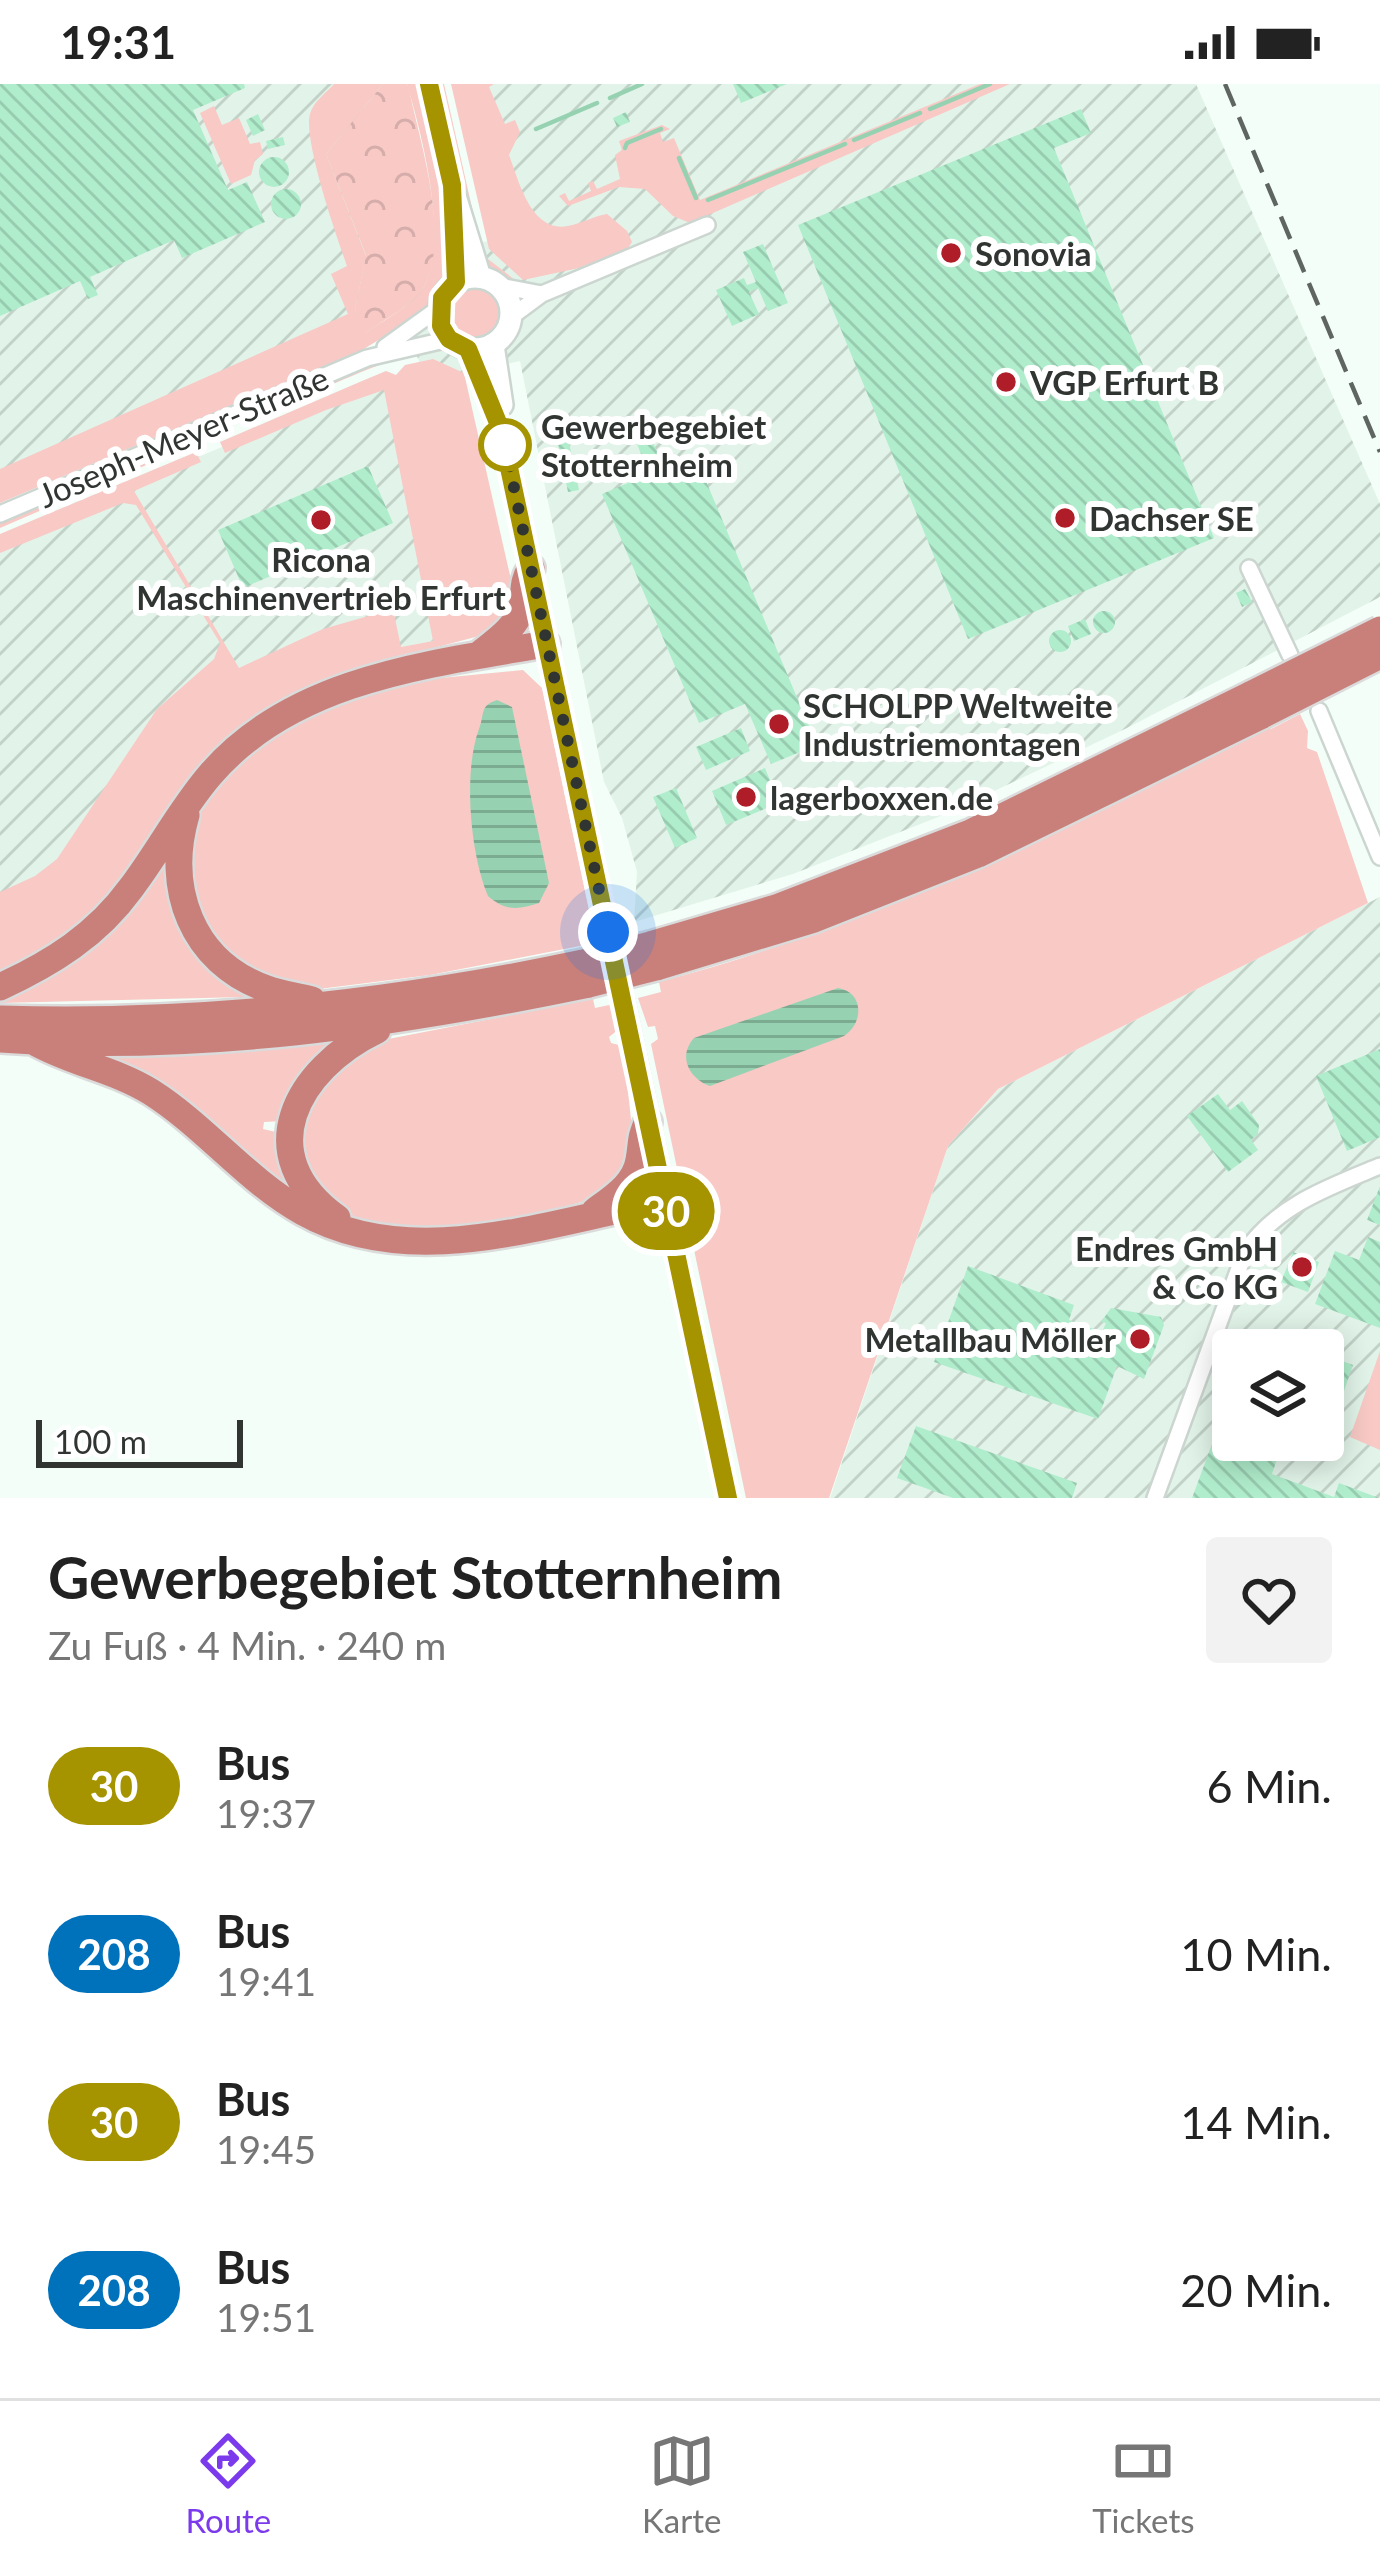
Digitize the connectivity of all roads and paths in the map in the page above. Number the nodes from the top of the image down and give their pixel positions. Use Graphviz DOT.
graph roads {
  1 [pos="429,84"];
  2 [pos="452,185"];
  3 [pos="707,225"];
  4 [pos="490,281"];
  5 [pos="456,282"];
  6 [pos="542,294"];
  7 [pos="439,308"];
  8 [pos="511,316"];
  9 [pos="458,344"];
  10 [pos="493,345"];
  11 [pos="367,358"];
  12 [pos="501,430"];
  13 [pos="0,514"];
  14 [pos="530,568"];
  15 [pos="1249,568"];
  16 [pos="1380,630"];
  17 [pos="547,644"];
  18 [pos="1290,655"];
  19 [pos="1380,655"];
  20 [pos="478,656"];
  21 [pos="1257,705"];
  22 [pos="1318,711"];
  23 [pos="191,800"];
  24 [pos="1380,857"];
  25 [pos="608,932"];
  26 [pos="586,973"];
  27 [pos="0,987"];
  28 [pos="623,1002"];
  29 [pos="340,1006"];
  30 [pos="0,1018"];
  31 [pos="392,1022"];
  32 [pos="0,1039"];
  33 [pos="33,1041"];
  34 [pos="648,1122"];
  35 [pos="1380,1166"];
  36 [pos="664,1201"];
  37 [pos="592,1213"];
  38 [pos="356,1231"];
  39 [pos="728,1498"];
  40 [pos="1155,1498"];
  1 -- 2 [label="main road"];
  2 -- 4 [label="main road"];
  2 -- 5 [label="main road"];
  3 -- 6 [label="street"];
  4 -- 5 [label="main road"];
  4 -- 6 [label="street"];
  4 -- 8 [label="main road"];
  5 -- 7 [label="main road"];
  6 -- 8 [label="street"];
  7 -- 9 [label="main road"];
  7 -- 11 [label="street, Joseph-Meyer-Straße"];
  8 -- 10 [label="main road"];
  9 -- 10 [label="main road"];
  9 -- 11 [label="street, Joseph-Meyer-Straße"];
  9 -- 12 [label="main road"];
  10 -- 12 [label="main road"];
  11 -- 13 [label="street, Joseph-Meyer-Straße"];
  12 -- 14 [label="main road"];
  14 -- 17 [label="main road"];
  14 -- 20 [label="highway"];
  15 -- 18 [label="street"];
  16 -- 21 [label="highway, bridge"];
  17 -- 20 [label="highway"];
  17 -- 25 [label="main road"];
  19 -- 21 [label="highway, bridge"];
  20 -- 23 [label="highway"];
  21 -- 26 [label="highway, bridge"];
  22 -- 24 [label="street"];
  23 -- 27 [label="highway"];
  23 -- 29 [label="highway"];
  26 -- 29 [label="highway"];
  26 -- 31 [label="highway"];
  28 -- 34 [label="main road"];
  29 -- 30 [label="highway"];
  31 -- 33 [label="highway"];
  31 -- 38 [label="highway"];
  32 -- 33 [label="highway"];
  33 -- 38 [label="highway"];
  34 -- 36 [label="main road"];
  34 -- 37 [label="highway"];
  35 -- 40 [label="street"];
  36 -- 37 [label="highway"];
  36 -- 39 [label="main road"];
  37 -- 38 [label="highway"];
}
